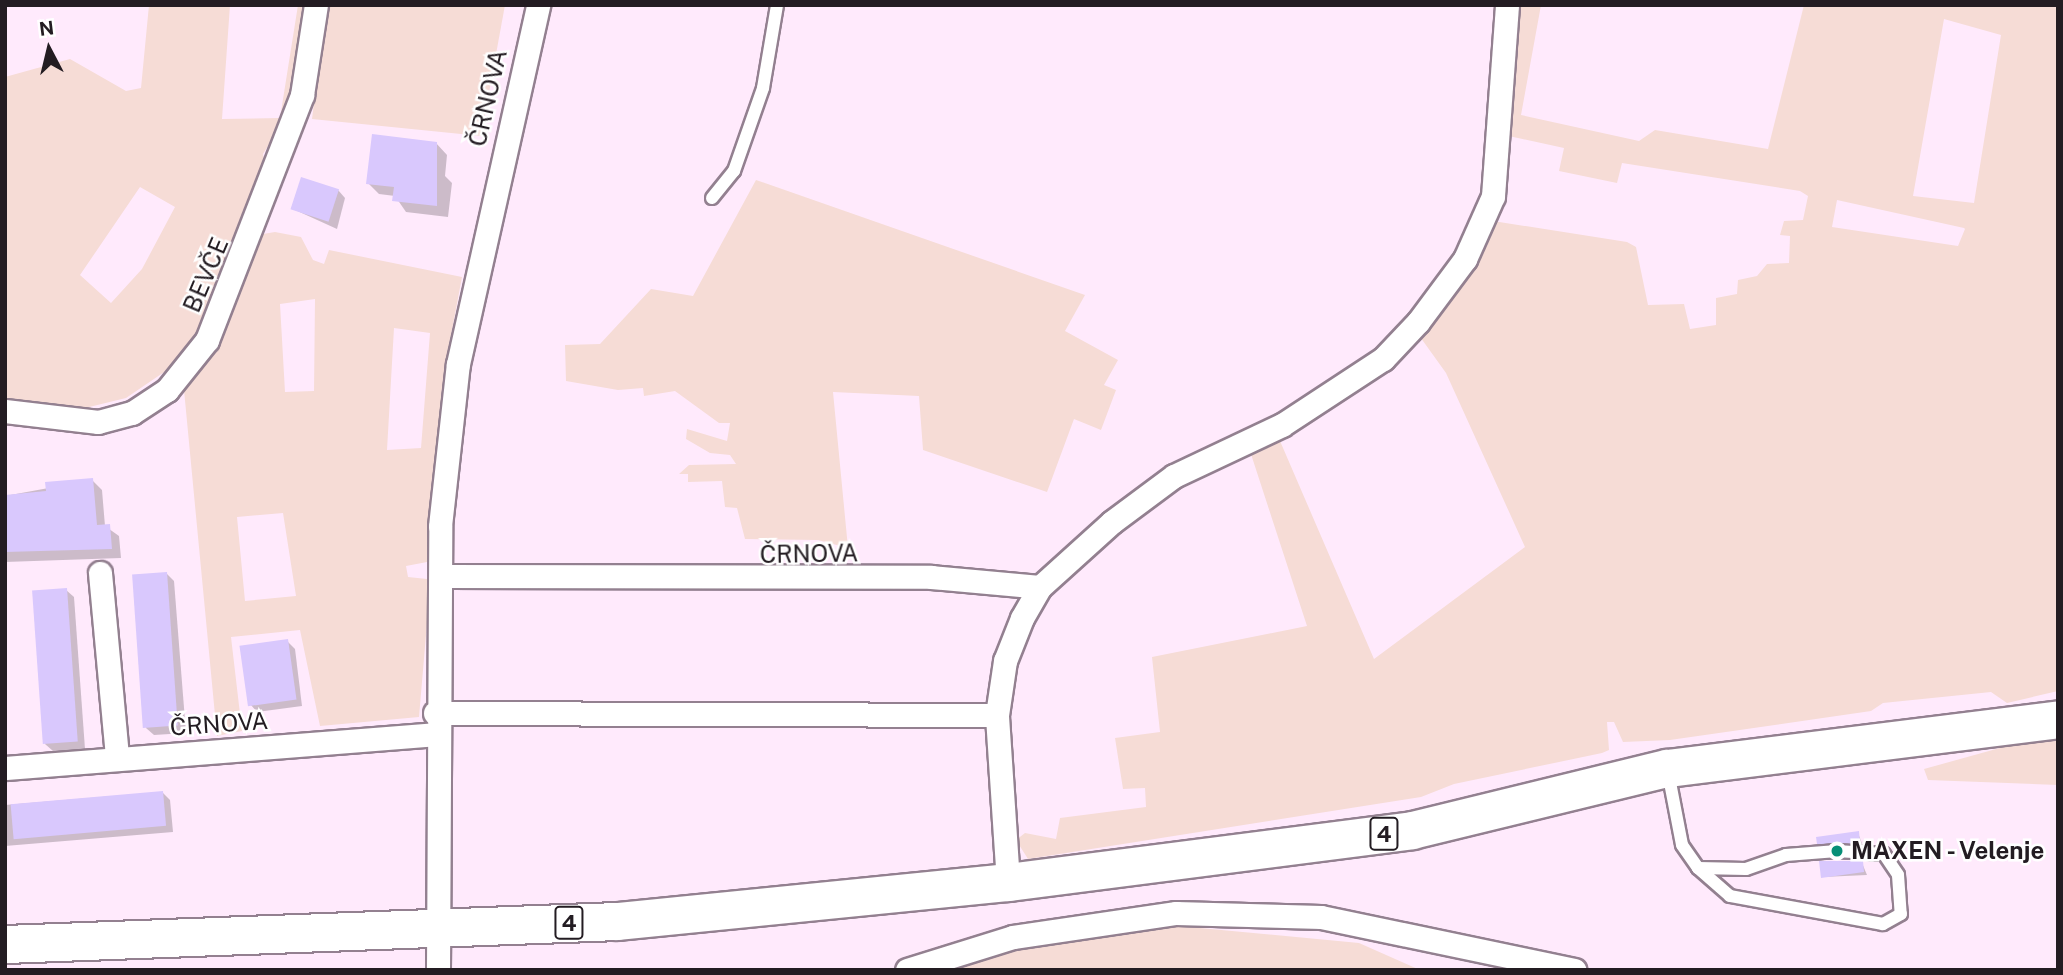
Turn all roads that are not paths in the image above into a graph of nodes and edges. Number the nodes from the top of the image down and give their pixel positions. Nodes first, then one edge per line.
1 (316, 5) edge
2 (538, 5) edge
3 (777, 5) edge
4 (1507, 5) edge
5 (712, 198) dead end
6 (5, 411) edge
7 (100, 573) dead end
8 (442, 576) junction
9 (1040, 587) junction
10 (997, 715) junction
11 (2058, 719) edge
12 (435, 724) junction
13 (117, 758) junction
14 (5, 768) edge
15 (1667, 768) junction
16 (1698, 868) junction
17 (1008, 882) junction
18 (434, 932) junction
19 (5, 944) edge
20 (438, 970) edge
21 (907, 970) edge
22 (1575, 970) edge

1 - 6 street, BEVČE
2 - 8 street, ČRNOVA
3 - 5 lane
4 - 9 street
7 - 13 street
8 - 9 street, ČRNOVA
8 - 12 street, ČRNOVA
9 - 10 street
10 - 12 street, ČRNOVA
10 - 17 street
11 - 15 main road, 4
12 - 13 street, ČRNOVA
12 - 18 street, ČRNOVA
13 - 14 street, ČRNOVA
15 - 16 lane
15 - 17 main road, 4
16 - 16 lane
17 - 18 main road, 4
18 - 19 main road, 4
18 - 20 street, ČRNOVA
21 - 22 street

